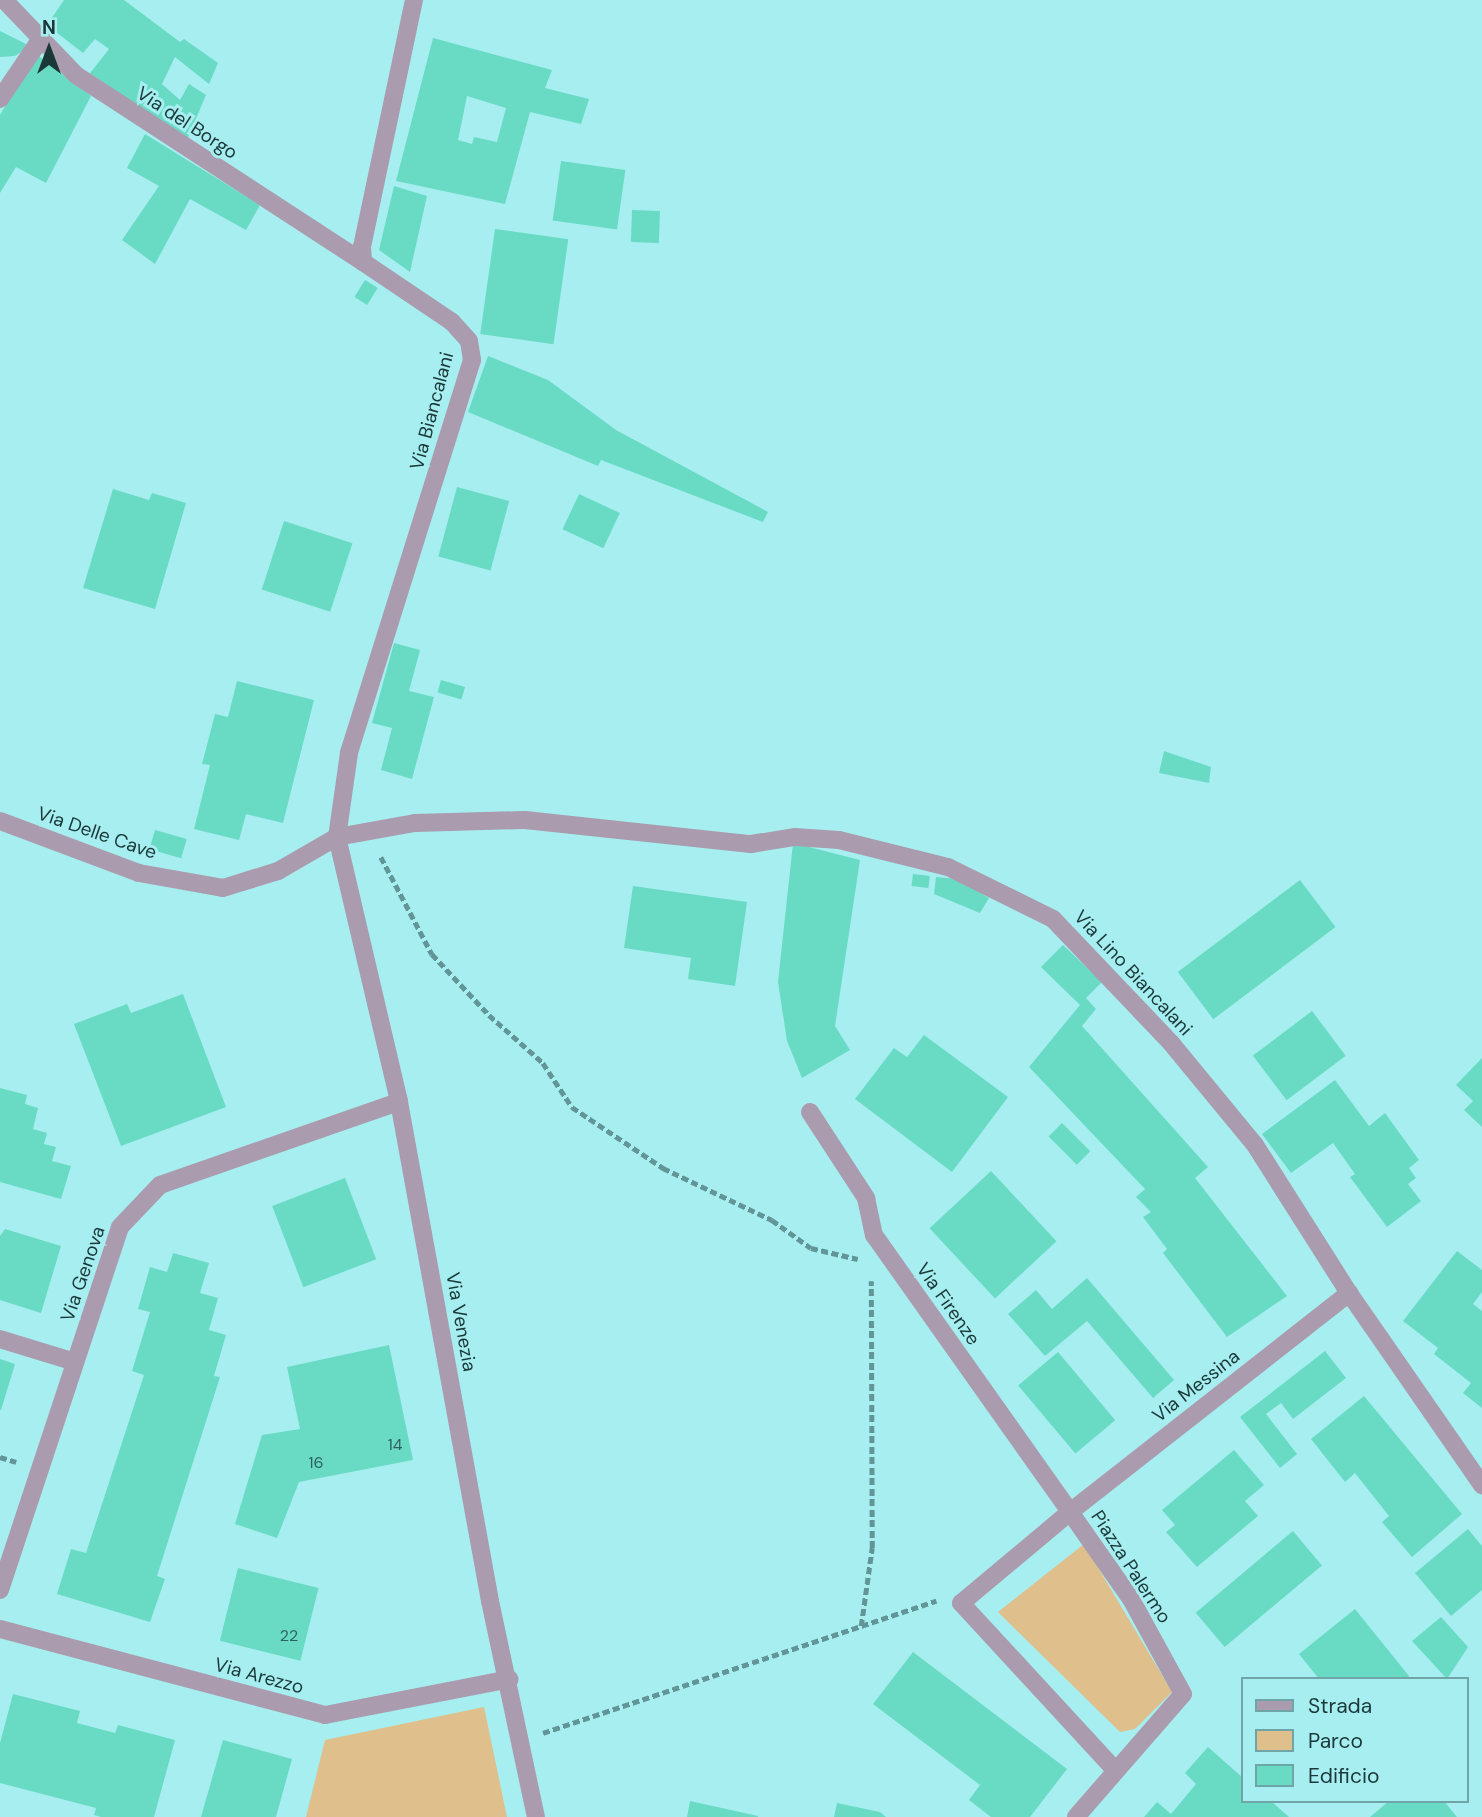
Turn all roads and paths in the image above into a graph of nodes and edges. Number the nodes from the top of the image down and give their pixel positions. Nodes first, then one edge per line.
1 (4, 0) edge
2 (414, 0) edge
3 (40, 40) junction
4 (0, 65) edge
5 (17, 74) junction
6 (0, 99) edge
7 (363, 262) junction
8 (0, 821) edge
9 (364, 832) junction
10 (337, 837) junction
11 (399, 1102) junction
12 (810, 1112) dead end
13 (887, 1254) junction
14 (871, 1268) dead end
15 (1349, 1293) junction
16 (0, 1339) edge
17 (75, 1362) junction
18 (1482, 1485) edge
19 (1070, 1512) junction
20 (0, 1590) edge
21 (961, 1603) junction
22 (861, 1626) junction
23 (0, 1629) edge
24 (509, 1679) junction
25 (521, 1741) junction
26 (1114, 1769) junction
27 (536, 1817) edge
28 (1076, 1817) edge

1 - 3 street, Via del Borgo
2 - 7 street
3 - 5 street
3 - 7 street, Via del Borgo
4 - 5 street
5 - 6 street
7 - 10 street, Via Biancalani
8 - 10 street, Via Delle Cave
9 - 10 street, Via Lino Biancalani
9 - 13 path
9 - 15 street, Via Lino Biancalani
10 - 11 street, Via Venezia
11 - 17 street, Via Genova
11 - 24 street, Via Venezia
12 - 13 street, Via Firenze
13 - 19 street, Via Firenze
14 - 22 path
15 - 18 street, Via Lino Biancalani
15 - 19 street, Via Messina
16 - 17 street
17 - 20 street, Via Genova
19 - 21 street, Piazza Palermo
19 - 26 street, Piazza Palermo
21 - 22 path
21 - 26 street
22 - 25 path
23 - 24 street, Via Arezzo
24 - 25 street, Via Venezia
25 - 27 street, Via Venezia
26 - 28 street

